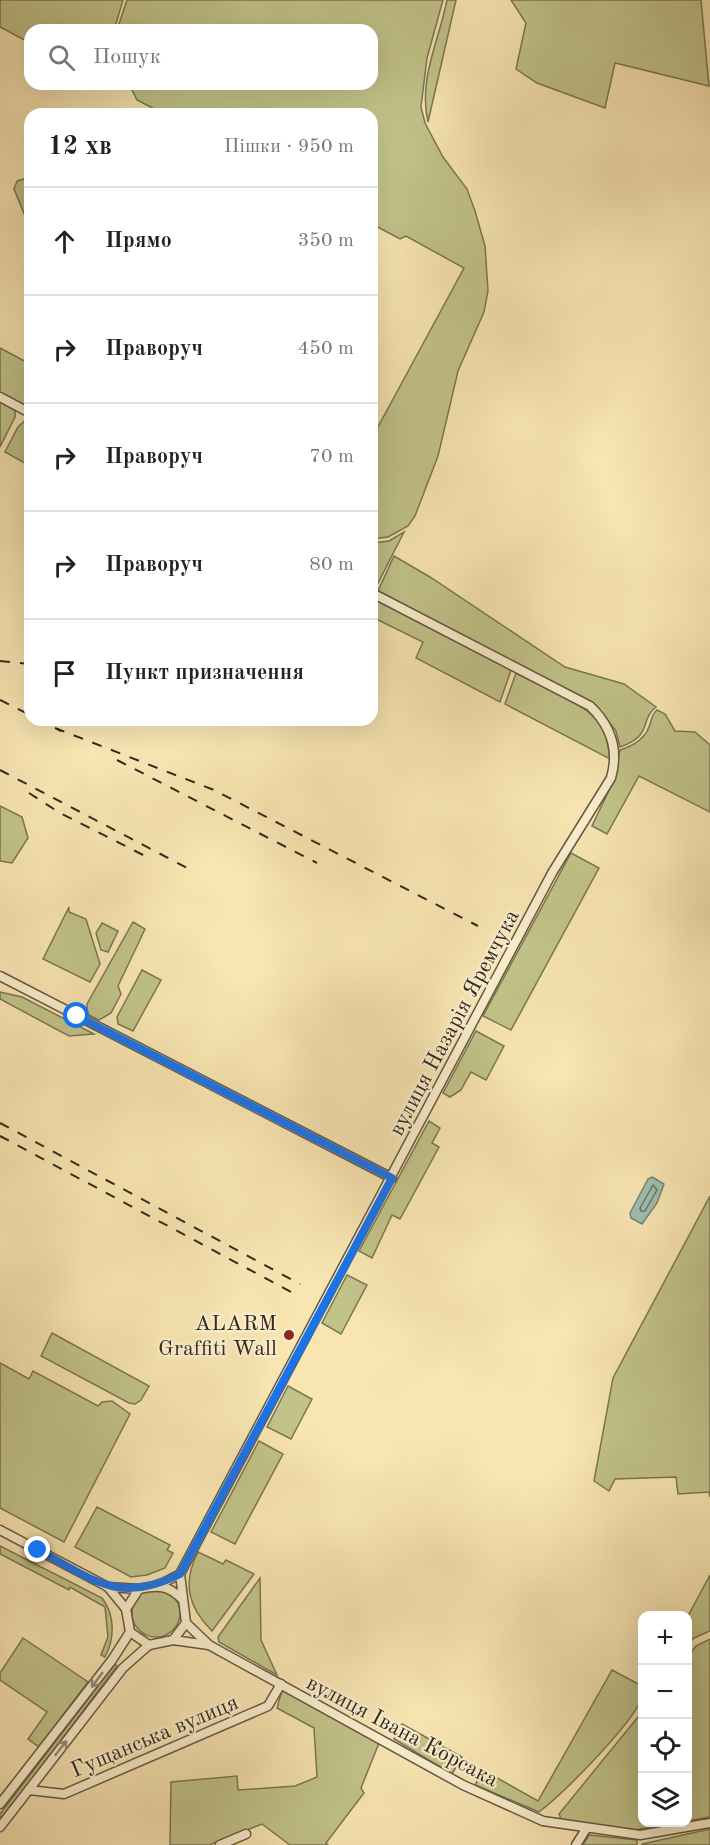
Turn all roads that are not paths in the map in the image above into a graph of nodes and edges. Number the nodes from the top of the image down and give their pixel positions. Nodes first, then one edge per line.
1 (0, 397) edge
2 (24, 410) edge
3 (378, 596) edge
4 (0, 976) edge
5 (392, 1178) junction
6 (0, 1530) edge
7 (180, 1574) junction
8 (159, 1585) junction
9 (108, 1587) junction
10 (139, 1589) junction
11 (182, 1599) junction
12 (126, 1609) junction
13 (186, 1623) junction
14 (130, 1632) junction
15 (173, 1640) junction
16 (149, 1645) junction
17 (209, 1645) junction
18 (281, 1684) junction
19 (29, 1790) junction
20 (0, 1804) edge
21 (710, 1823) edge
22 (0, 1827) edge
23 (586, 1829) junction
24 (246, 1834) dead end
25 (220, 1845) edge
26 (576, 1845) edge

1 - 2 street
3 - 5 street, вулиця Назарія Яремчука
4 - 5 street
5 - 7 street, вулиця Назарія Яремчука
6 - 9 street
7 - 8 street
7 - 11 street
8 - 10 street
8 - 11 street
9 - 10 street
9 - 12 street
10 - 12 street
11 - 13 street
12 - 14 street
13 - 15 street
13 - 17 street, вулиця Івана Корсака
14 - 16 street
14 -> 20 street
15 - 16 street
15 - 17 street, вулиця Івана Корсака
19 -> 16 street
17 - 18 street, вулиця Івана Корсака
18 - 19 street, Гущанська вулиця
18 - 23 street, вулиця Івана Корсака
19 - 22 street
21 - 23 street, вулиця Івана Корсака
23 - 26 street
24 - 25 street

